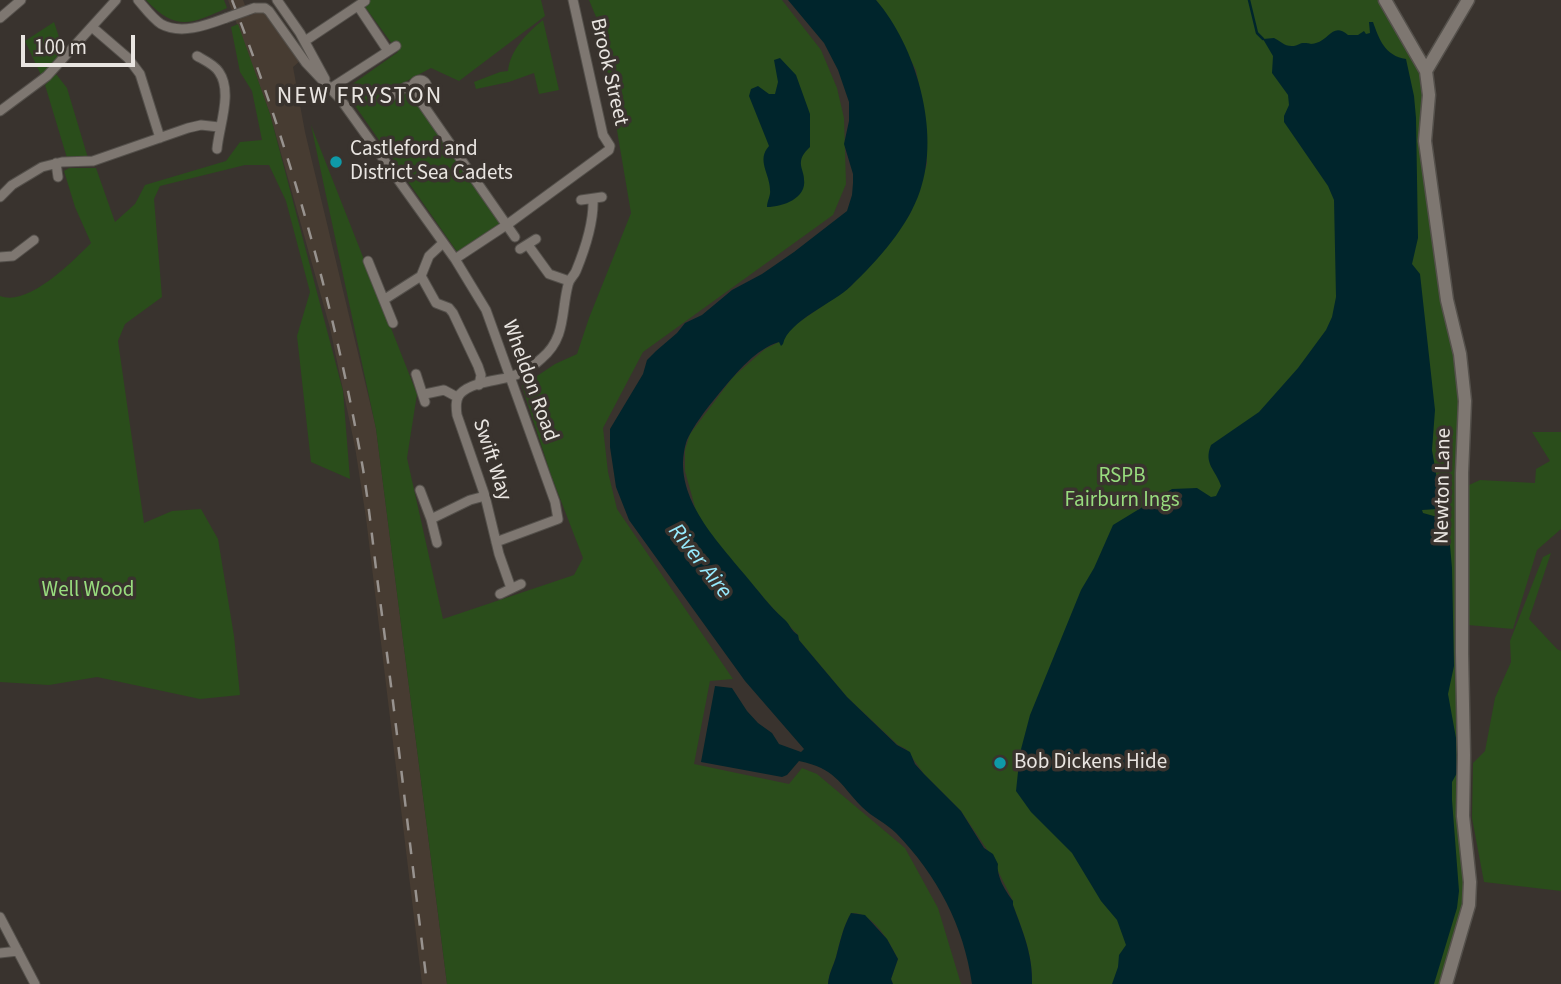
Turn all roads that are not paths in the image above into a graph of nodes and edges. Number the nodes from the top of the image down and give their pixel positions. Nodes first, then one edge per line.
1 (22, 0) edge
2 (116, 0) edge
3 (138, 0) edge
4 (277, 0) edge
5 (573, 0) edge
6 (1385, 0) edge
7 (1468, 0) edge
8 (362, 4) edge
9 (0, 18) edge
10 (92, 27) junction
11 (305, 41) junction
12 (197, 56) dead end
13 (230, 65) dead end
14 (219, 71) junction
15 (1426, 71) junction
16 (330, 87) junction
17 (391, 96) dead end
18 (0, 111) edge
19 (219, 127) junction
20 (160, 138) junction
21 (217, 149) dead end
22 (56, 163) junction
23 (58, 177) dead end
24 (0, 197) edge
25 (581, 200) dead end
26 (508, 224) junction
27 (515, 237) dead end
28 (34, 240) dead end
29 (443, 243) junction
30 (528, 244) dead end
31 (0, 257) edge
32 (455, 260) junction
33 (368, 261) dead end
34 (421, 276) junction
35 (569, 281) junction
36 (384, 299) junction
37 (394, 323) dead end
38 (416, 374) dead end
39 (510, 377) junction
40 (479, 385) junction
41 (457, 397) junction
42 (420, 490) dead end
43 (485, 496) junction
44 (431, 519) junction
45 (496, 542) junction
46 (438, 543) dead end
47 (521, 584) dead end
48 (511, 588) junction
49 (500, 594) dead end
50 (0, 918) edge
51 (18, 951) junction
52 (0, 953) edge
53 (35, 984) edge
54 (1446, 984) edge

1 - 9 street
2 - 10 street
3 - 16 street, Wheldon Road, bridge
4 - 11 street
5 - 26 street, Brook Street
6 - 15 street, Newton Lane
7 - 15 street
8 - 11 street
8 - 16 street
10 - 18 street
10 - 20 street
11 - 16 street
12 - 14 street
13 - 14 street
14 - 19 street
15 - 54 street, Newton Lane
16 - 29 street, Wheldon Road
17 - 26 street
19 - 20 street
19 - 21 street
20 - 22 street
22 - 23 street
22 - 24 street
25 - 35 street, Swift Way
26 - 27 street
26 - 32 street
28 - 31 street
29 - 32 street, Wheldon Road
29 - 34 street
30 - 35 street
32 - 39 street, Wheldon Road
33 - 36 street
34 - 36 street
34 - 40 street
35 - 39 street, Swift Way
36 - 37 street
38 - 41 street
39 - 40 street, Swift Way
39 - 45 street, Wheldon Road
40 - 41 street, Swift Way
41 - 43 street, Swift Way
42 - 44 street
43 - 44 street
43 - 45 street, Swift Way
44 - 46 street
45 - 48 street, Swift Way
47 - 48 street
48 - 49 street
50 - 51 street
51 - 52 street
51 - 53 street

